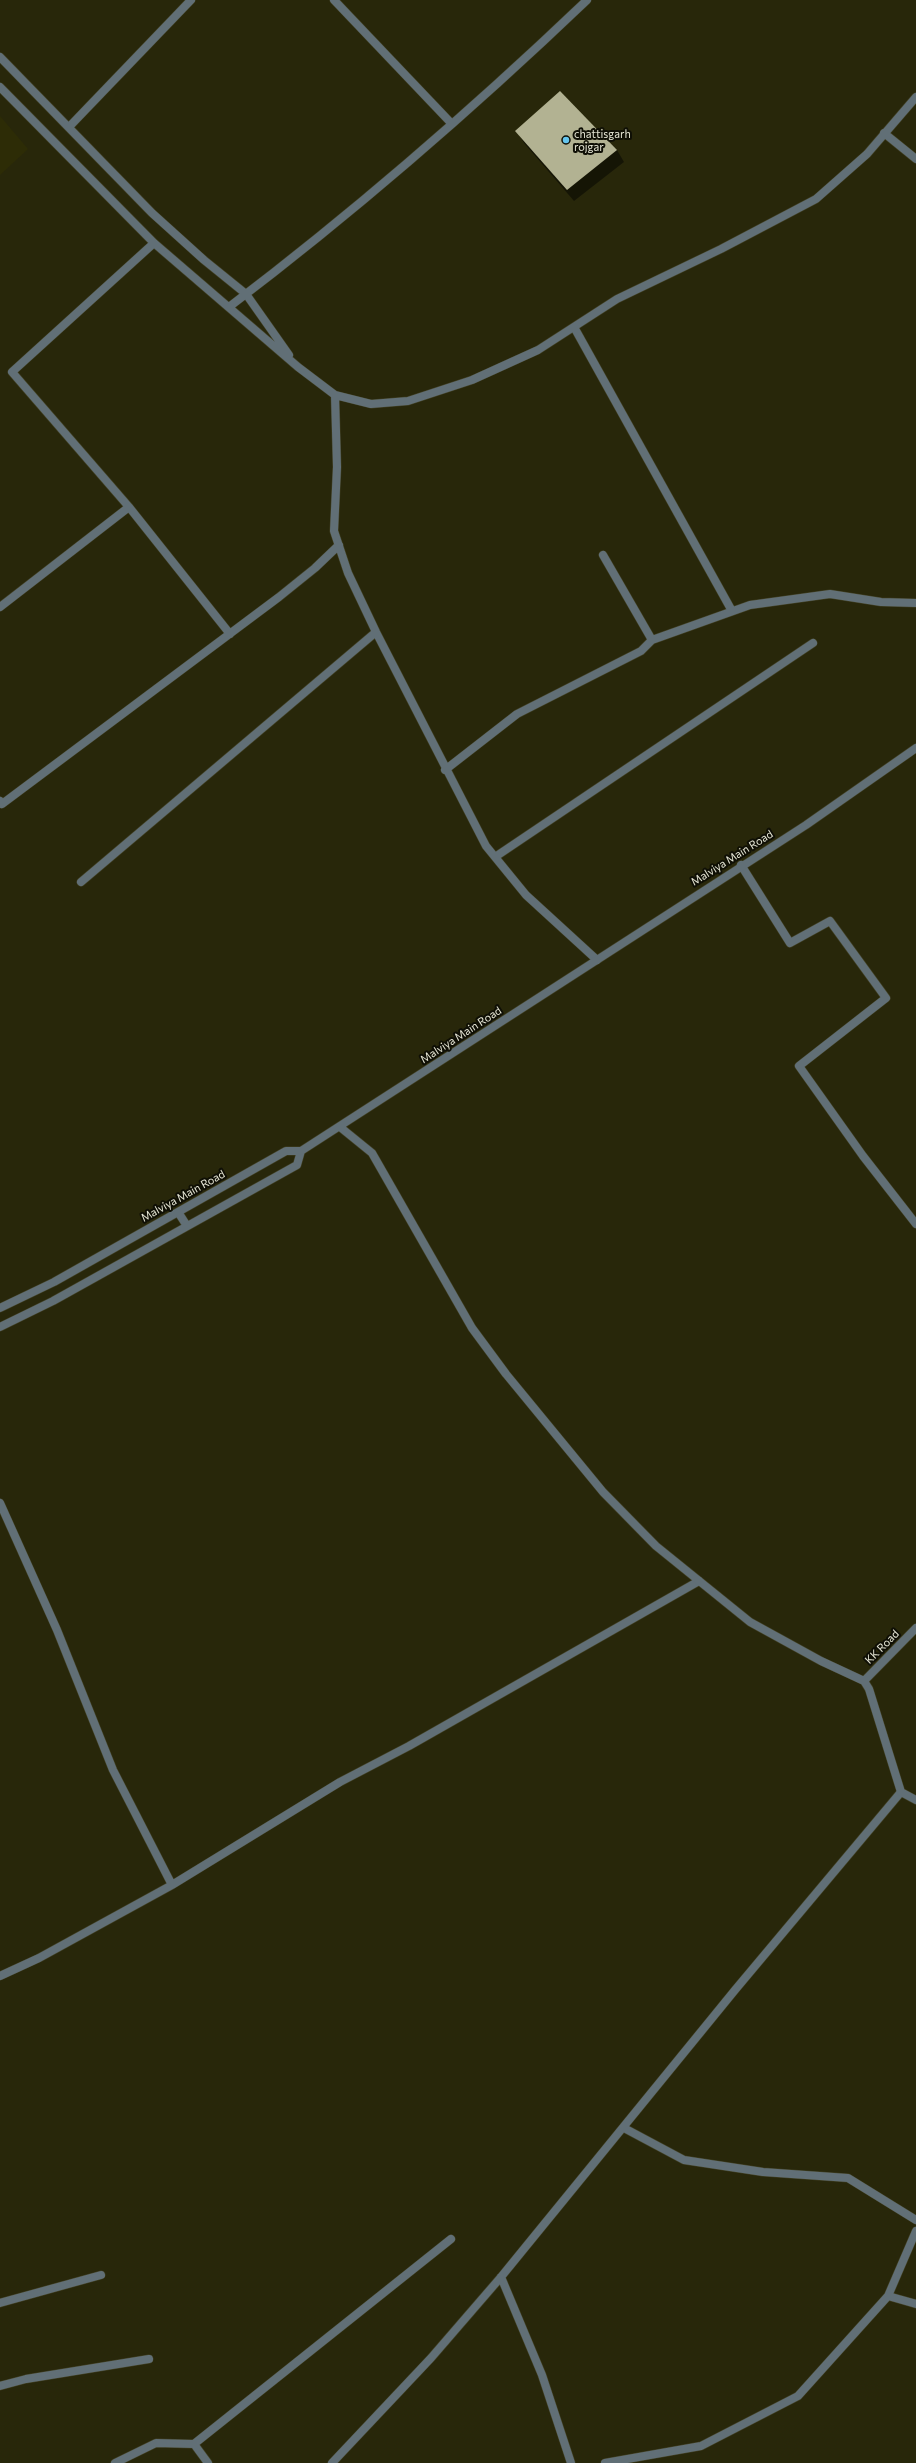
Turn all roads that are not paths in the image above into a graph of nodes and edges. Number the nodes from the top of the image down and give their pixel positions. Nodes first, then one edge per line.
1 (192, 0) edge
2 (334, 0) edge
3 (587, 0) edge
4 (0, 57) edge
5 (0, 88) edge
6 (916, 97) edge
7 (452, 124) junction
8 (69, 127) junction
9 (884, 133) junction
10 (916, 159) edge
11 (154, 243) junction
12 (246, 294) junction
13 (229, 307) junction
14 (574, 327) junction
15 (298, 367) junction
16 (335, 395) junction
17 (129, 507) junction
18 (339, 545) junction
19 (603, 555) dead end
20 (916, 603) edge
21 (0, 607) edge
22 (732, 611) junction
23 (376, 632) junction
24 (230, 634) junction
25 (652, 640) junction
26 (813, 643) dead end
27 (916, 748) edge
28 (445, 770) junction
29 (0, 801) edge
30 (495, 857) junction
31 (741, 865) junction
32 (81, 882) dead end
33 (597, 960) junction
34 (340, 1127) junction
35 (301, 1152) junction
36 (178, 1212) junction
37 (916, 1224) edge
38 (187, 1226) junction
39 (0, 1308) edge
40 (0, 1327) edge
41 (0, 1503) edge
42 (699, 1581) junction
43 (916, 1628) edge
44 (864, 1681) junction
45 (901, 1792) junction
46 (916, 1800) edge
47 (172, 1885) junction
48 (0, 1976) edge
49 (624, 2128) junction
50 (916, 2220) edge
51 (916, 2230) edge
52 (451, 2239) dead end
53 (101, 2274) dead end
54 (501, 2277) junction
55 (888, 2296) junction
56 (0, 2303) edge
57 (916, 2304) edge
58 (149, 2359) dead end
59 (0, 2386) edge
60 (194, 2444) junction
61 (115, 2463) edge
62 (208, 2463) edge
63 (332, 2463) edge
64 (571, 2463) edge
65 (604, 2463) edge

1 - 8 street
2 - 7 street
3 - 7 street
4 - 8 street
5 - 11 street
6 - 9 street
7 - 12 street
8 - 12 street
9 - 10 street
9 - 14 street
11 - 13 street
11 - 17 street
12 - 13 street
12 - 15 street
13 - 15 street
14 - 16 street
14 - 22 street
15 - 16 street
16 - 18 street
17 - 21 street
17 - 24 street
18 - 23 street
18 - 24 street
19 - 25 street
20 - 22 street
22 - 25 street
23 - 28 street
23 - 32 street
24 - 29 street
25 - 28 street
26 - 30 street
27 - 31 street, Malviya Main Road
28 - 30 street
30 - 33 street
31 - 33 street, Malviya Main Road
31 - 37 street
33 - 34 street, Malviya Main Road
34 - 35 street, Malviya Main Road
34 - 42 street
35 - 36 street, Malviya Main Road
35 - 38 street
36 - 38 street
36 - 39 street, Malviya Main Road
38 - 40 street
41 - 47 street
42 - 44 street
42 - 47 street
43 - 44 street, KK Road
44 - 45 street
45 - 46 street
45 - 49 street
47 - 48 street
49 - 50 street
49 - 54 street
51 - 55 street
52 - 60 street
53 - 56 street
54 - 63 street
54 - 64 street
55 - 57 street
55 - 65 street
58 - 59 street
60 - 61 street
60 - 62 street

